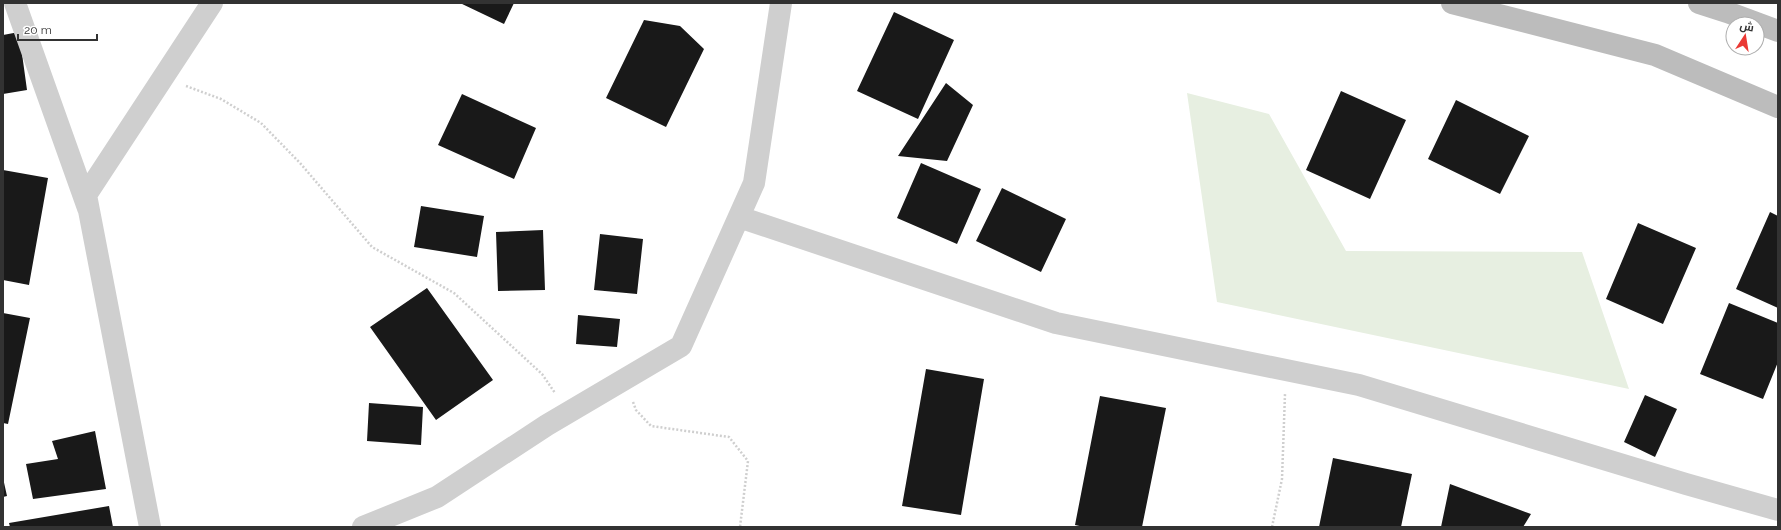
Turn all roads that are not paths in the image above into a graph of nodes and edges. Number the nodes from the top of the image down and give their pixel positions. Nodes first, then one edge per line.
1 (15, 3) edge
2 (212, 3) edge
3 (781, 3) edge
4 (1452, 3) edge
5 (1699, 3) edge
6 (1778, 31) edge
7 (1778, 107) edge
8 (89, 211) junction
9 (739, 217) junction
10 (1778, 510) edge
11 (150, 527) edge
12 (363, 527) edge

1 - 8 street
2 - 8 street
3 - 9 street
4 - 7 main road
5 - 6 main road
8 - 11 street
9 - 10 street
9 - 12 street

